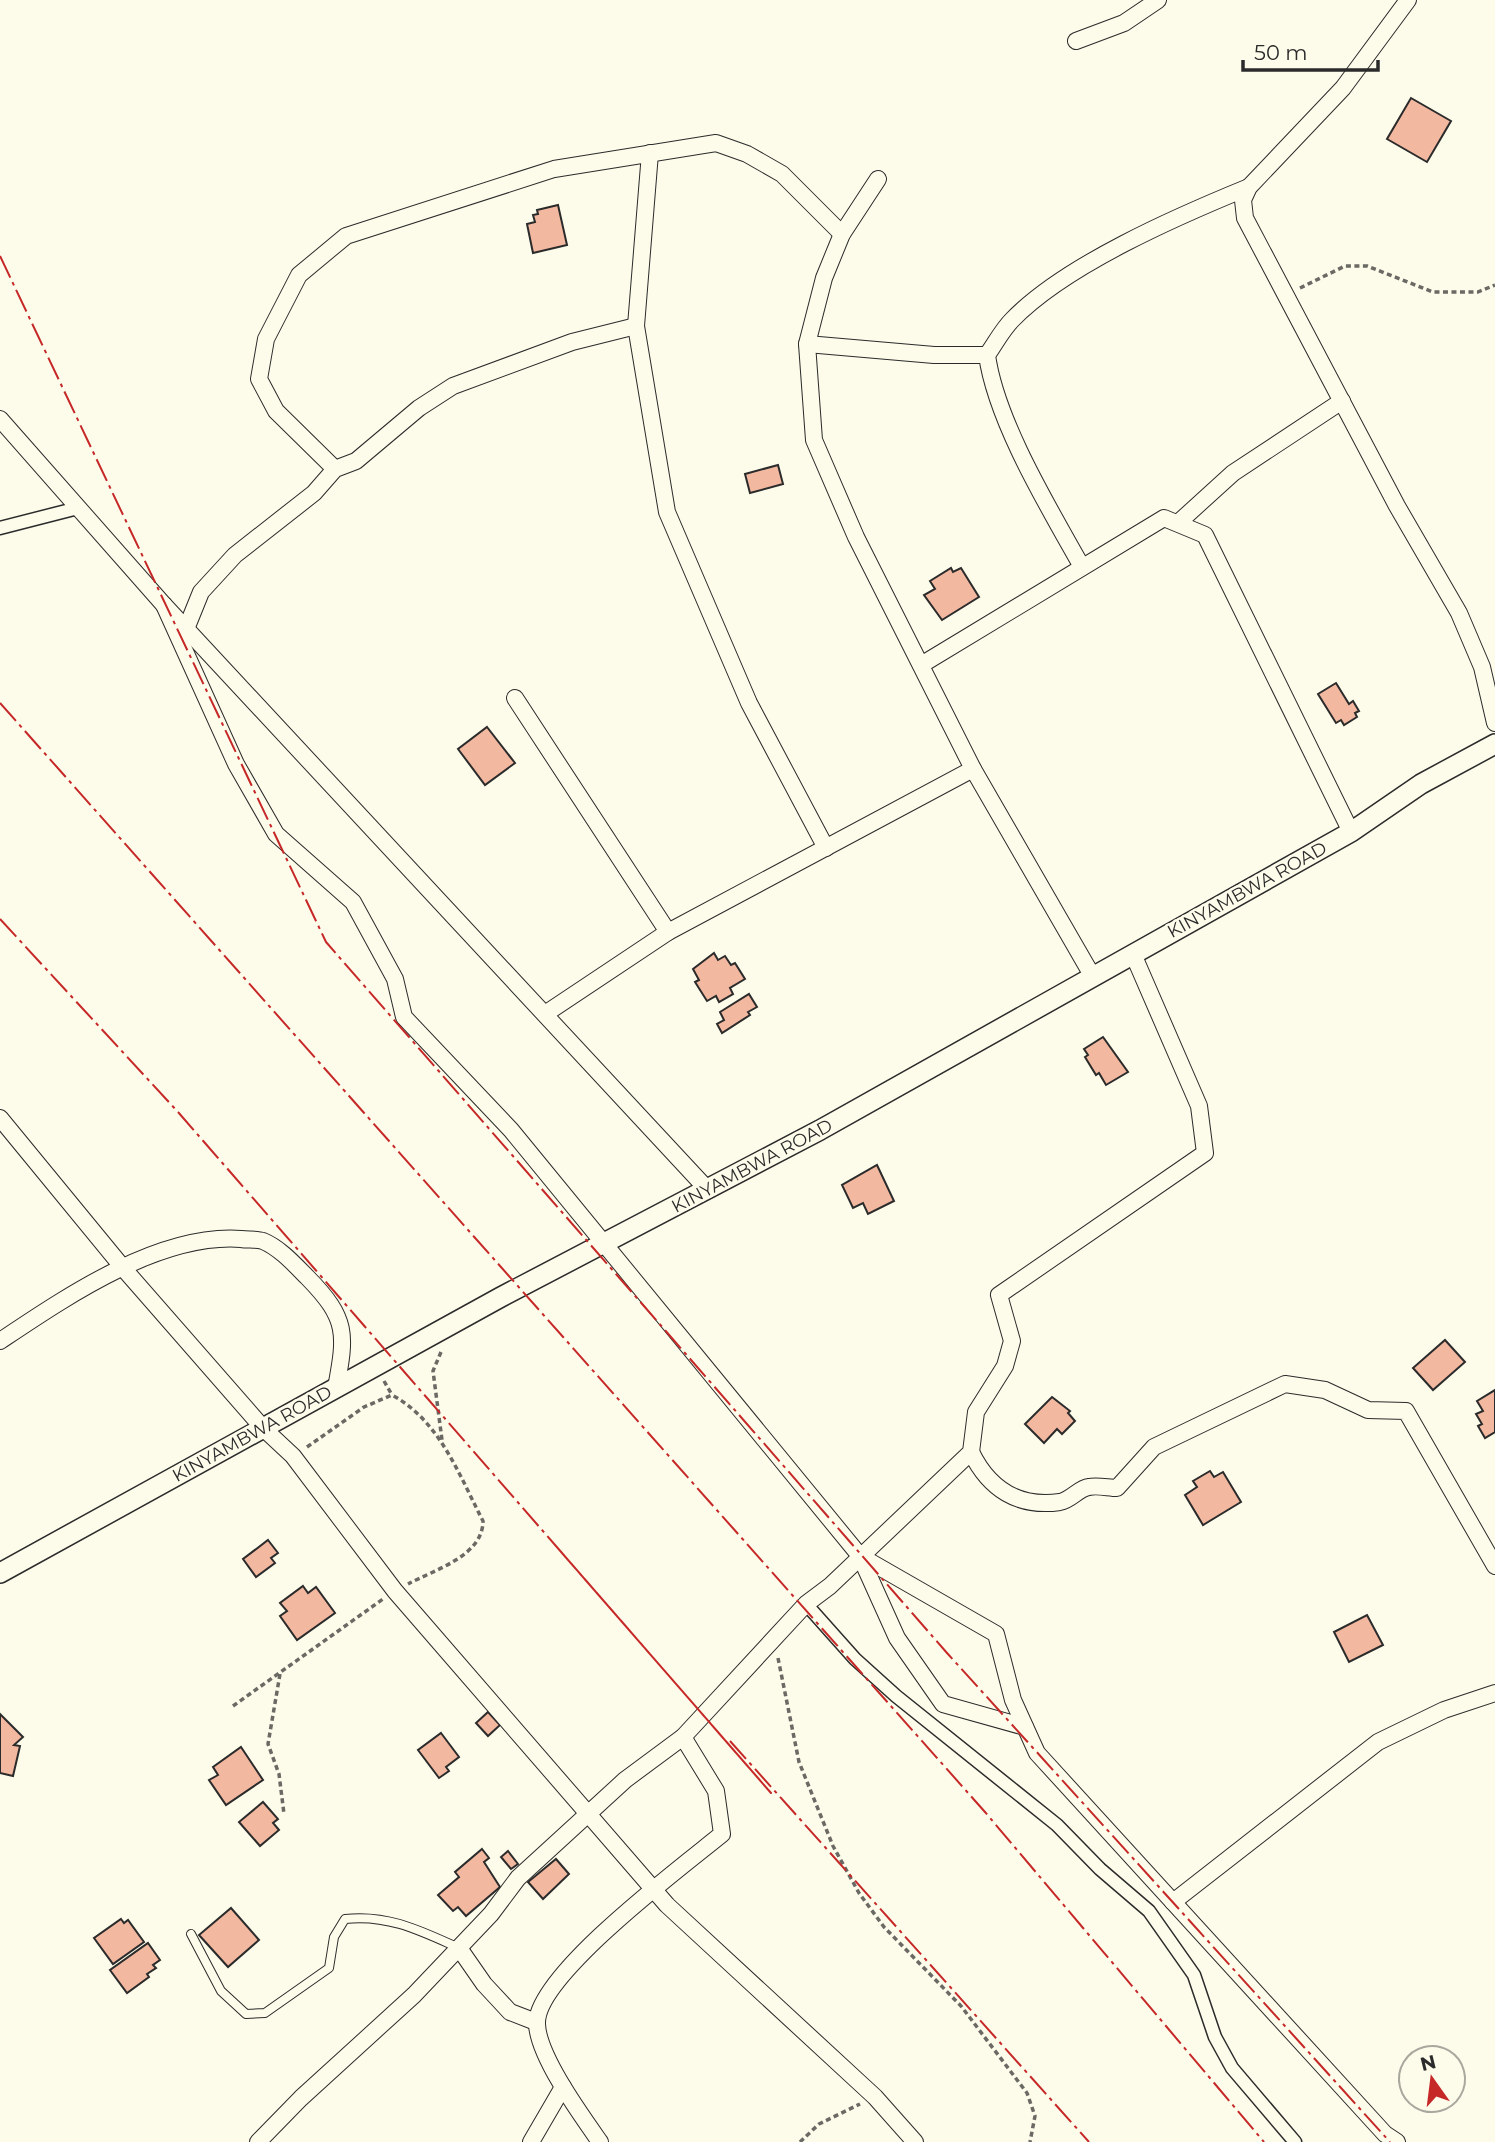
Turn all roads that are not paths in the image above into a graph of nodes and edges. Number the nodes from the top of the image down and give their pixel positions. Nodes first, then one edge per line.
1 (1158, 0) edge
2 (1408, 0) edge
3 (1076, 41) dead end
4 (650, 153) junction
5 (878, 179) dead end
6 (1249, 187) junction
7 (842, 234) junction
8 (636, 326) junction
9 (807, 344) junction
10 (987, 355) junction
11 (1342, 401) junction
12 (0, 419) edge
13 (335, 469) junction
14 (78, 508) junction
15 (1178, 523) junction
16 (0, 528) edge
17 (1082, 567) junction
18 (164, 606) junction
19 (186, 629) junction
20 (921, 665) junction
21 (515, 698) dead end
22 (1495, 723) edge
23 (1495, 744) edge
24 (973, 769) junction
25 (1351, 832) junction
26 (826, 848) junction
27 (668, 932) junction
28 (1133, 954) junction
29 (1093, 977) junction
30 (545, 1014) junction
31 (0, 1118) edge
32 (707, 1189) junction
33 (604, 1243) junction
34 (124, 1269) junction
35 (0, 1341) edge
36 (335, 1388) junction
37 (263, 1428) junction
38 (971, 1452) junction
39 (860, 1556) junction
40 (1495, 1566) edge
41 (0, 1573) edge
42 (806, 1604) junction
43 (1495, 1693) edge
44 (1024, 1727) junction
45 (683, 1737) junction
46 (588, 1814) junction
47 (655, 1890) junction
48 (1173, 1902) junction
49 (191, 1934) dead end
50 (459, 1948) junction
51 (536, 2022) junction
52 (563, 2087) junction
53 (1389, 2139) edge
54 (258, 2142) edge
55 (531, 2142) edge
56 (600, 2142) edge
57 (915, 2142) edge
58 (1295, 2142) edge

1 - 3 street
2 - 6 street
4 - 7 street
4 - 8 street
4 - 13 street
5 - 7 street
6 - 10 street
6 - 11 street
7 - 9 street
8 - 13 street
8 - 26 street
9 - 10 street
9 - 20 street
10 - 17 street
11 - 15 street
11 - 22 street
12 - 14 street
13 - 19 street
14 - 16 street
14 - 18 street
15 - 17 street
15 - 25 street
17 - 20 street
18 - 19 street
18 - 33 street
19 - 30 street
20 - 24 street
21 - 27 street
23 - 25 street, KINYAMBWA ROAD
24 - 26 street
24 - 29 street
25 - 28 street, KINYAMBWA ROAD
26 - 27 street
27 - 30 street
28 - 29 street, KINYAMBWA ROAD
28 - 38 street
29 - 32 street, KINYAMBWA ROAD
30 - 32 street
31 - 34 street
32 - 33 street, KINYAMBWA ROAD
33 - 36 street, KINYAMBWA ROAD
33 - 39 street
34 - 35 street
34 - 36 street
34 - 37 street
36 - 37 street, KINYAMBWA ROAD
37 - 41 street, KINYAMBWA ROAD
37 - 46 street
38 - 39 street
38 - 40 street
39 - 42 street
39 - 44 street
39 - 44 street
42 - 45 street
42 - 58 street
43 - 48 street
44 - 48 street
45 - 46 street
45 - 47 street
46 - 47 street
46 - 50 street
47 - 51 street
47 - 57 street
48 - 53 street
49 - 50 lane
50 - 51 street
50 - 54 street
51 - 52 street
52 - 55 street
52 - 56 street

